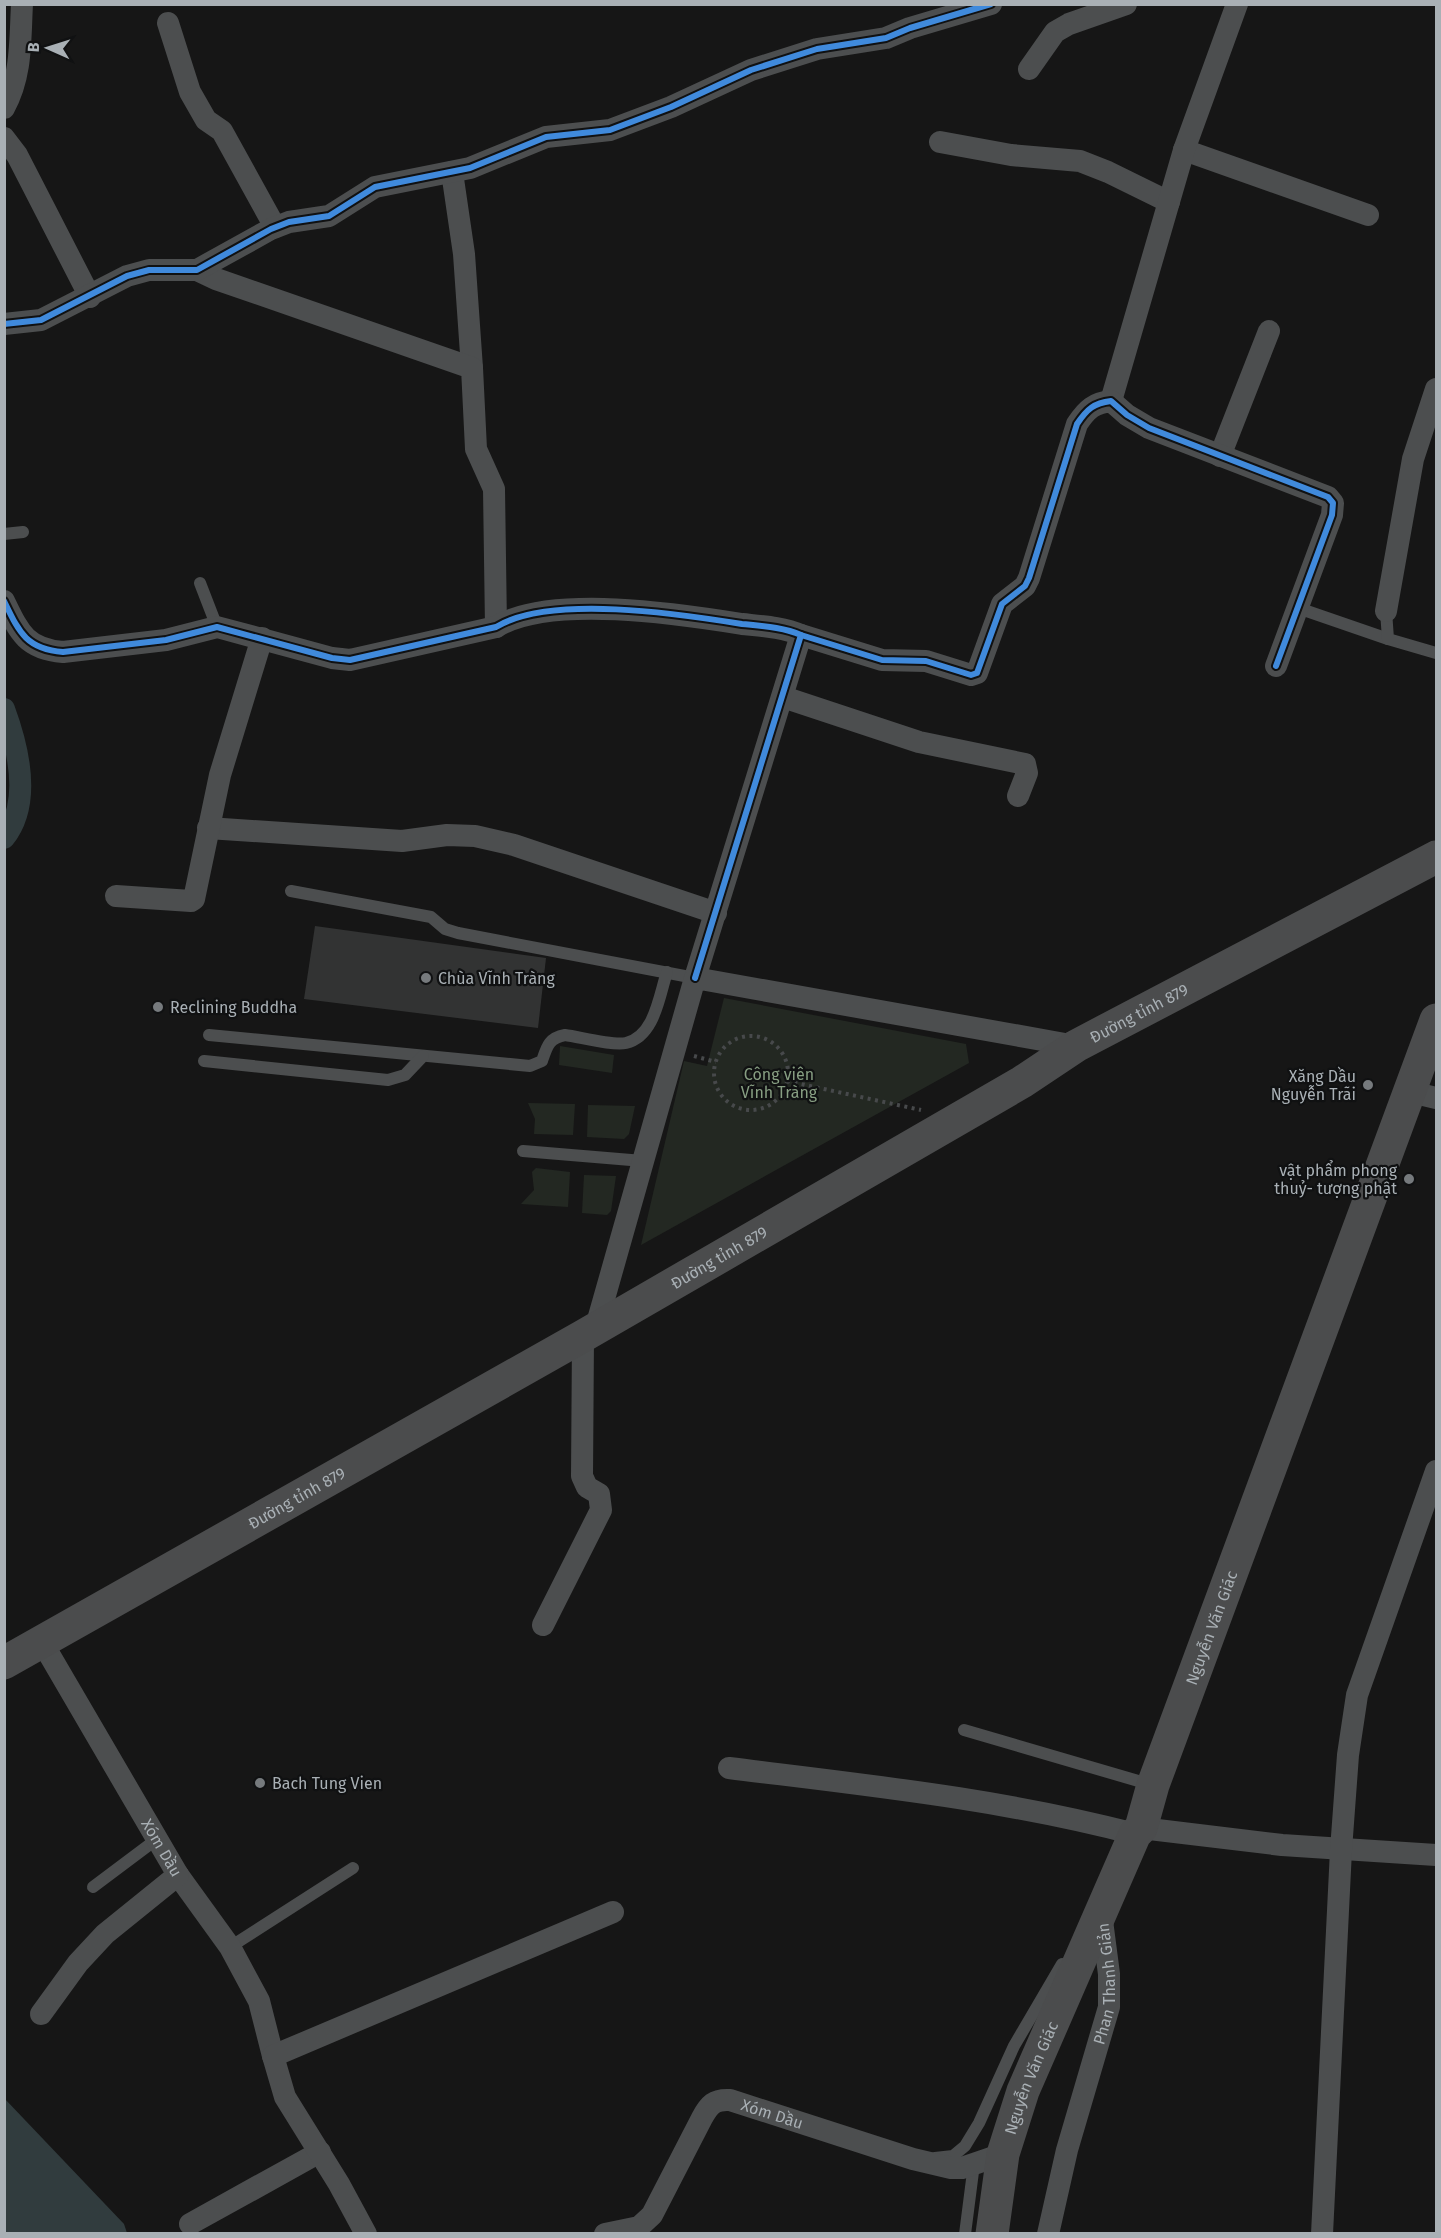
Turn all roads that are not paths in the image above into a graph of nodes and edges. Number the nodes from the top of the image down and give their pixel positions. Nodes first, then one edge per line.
1 (22, 4) edge
2 (991, 4) edge
3 (1237, 4) edge
4 (1116, 6) edge
5 (168, 23) dead end
6 (1029, 69) dead end
7 (4, 108) edge
8 (4, 138) edge
9 (940, 142) dead end
10 (1184, 150) junction
11 (452, 172) junction
12 (1169, 202) junction
13 (1368, 215) dead end
14 (275, 227) junction
15 (197, 270) junction
16 (90, 297) junction
17 (4, 324) edge
18 (1269, 331) dead end
19 (472, 368) junction
20 (1437, 389) edge
21 (1111, 401) junction
22 (1220, 456) junction
23 (23, 532) dead end
24 (4, 534) edge
25 (200, 583) dead end
26 (4, 601) edge
27 (1298, 608) junction
28 (1386, 611) joint
29 (217, 627) junction
30 (496, 627) junction
31 (801, 635) junction
32 (262, 638) junction
33 (1388, 639) junction
34 (1437, 653) edge
35 (1276, 666) dead end
36 (783, 697) junction
37 (1018, 796) dead end
38 (208, 828) junction
39 (1437, 857) edge
40 (291, 891) dead end
41 (116, 896) dead end
42 (716, 913) junction
43 (667, 972) junction
44 (695, 978) junction
45 (1437, 1020) edge
46 (209, 1035) dead end
47 (1076, 1046) junction
48 (423, 1056) junction
49 (204, 1061) dead end
50 (1424, 1095) edge
51 (523, 1151) dead end
52 (643, 1161) junction
53 (589, 1331) junction
54 (1437, 1471) edge
55 (543, 1625) dead end
56 (42, 1642) junction
57 (4, 1663) edge
58 (964, 1730) dead end
59 (729, 1768) dead end
60 (1154, 1785) junction
61 (1138, 1831) junction
62 (157, 1839) junction
63 (1341, 1850) junction
64 (1437, 1855) edge
65 (353, 1868) dead end
66 (178, 1875) junction
67 (93, 1887) dead end
68 (1101, 1911) junction
69 (613, 1912) dead end
70 (230, 1947) junction
71 (41, 2014) dead end
72 (273, 2056) junction
73 (320, 2152) junction
74 (913, 2159) junction
75 (989, 2159) junction
76 (190, 2224) dead end
77 (366, 2234) edge
78 (605, 2234) edge
79 (965, 2234) edge
80 (992, 2234) edge
81 (1048, 2234) edge
82 (1322, 2234) edge

1 - 7 street
2 - 11 street
3 - 10 street
4 - 6 street
5 - 14 street
8 - 16 street
9 - 12 street
10 - 12 street
10 - 13 street
11 - 14 street
11 - 19 street
12 - 21 street
14 - 15 street
15 - 16 street
15 - 19 street
16 - 17 street
18 - 22 street
19 - 30 street
20 - 28 street
21 - 22 street
21 - 31 street
22 - 27 street
23 - 24 lane
25 - 29 lane
26 - 29 street
27 - 33 lane
27 - 35 street
28 - 33 lane
29 - 32 street
30 - 31 street
30 - 32 street
31 - 36 street
32 - 38 street
33 - 34 lane
36 - 37 street
36 - 42 street
38 - 41 street
38 - 42 street
39 - 47 main road, Đường tỉnh 879
40 - 43 lane
42 - 44 street
43 - 44 lane
43 - 48 lane
44 - 47 street
44 - 52 street
45 - 50 main road, Nguyễn Văn Giác
46 - 48 lane
47 - 53 main road, Đường tỉnh 879
48 - 49 lane
50 - 60 main road, Nguyễn Văn Giác
51 - 52 lane
52 - 53 street
53 - 55 street
53 - 56 main road, Đường tỉnh 879
54 - 63 street
56 - 57 main road, Đường tỉnh 879
56 - 62 street, Xóm Dầu
58 - 60 lane
59 - 61 street
60 - 61 main road, Nguyễn Văn Giác
61 - 63 street
61 - 68 main road, Nguyễn Văn Giác
62 - 66 street, Xóm Dầu
62 - 67 lane
63 - 64 street
63 - 82 street
65 - 70 lane
66 - 70 street, Xóm Dầu
66 - 71 street
68 - 74 lane, Phan Thanh Giản
68 - 75 main road, Nguyễn Văn Giác
68 - 81 street, Phan Thanh Giản
69 - 72 street
70 - 72 street, Xóm Dầu
72 - 73 street, Xóm Dầu
73 - 76 street
73 - 77 street, Xóm Dầu
74 - 75 street, Xóm Dầu
74 - 78 street, Xóm Dầu
75 - 79 lane
75 - 80 main road, Nguyễn Văn Giác

